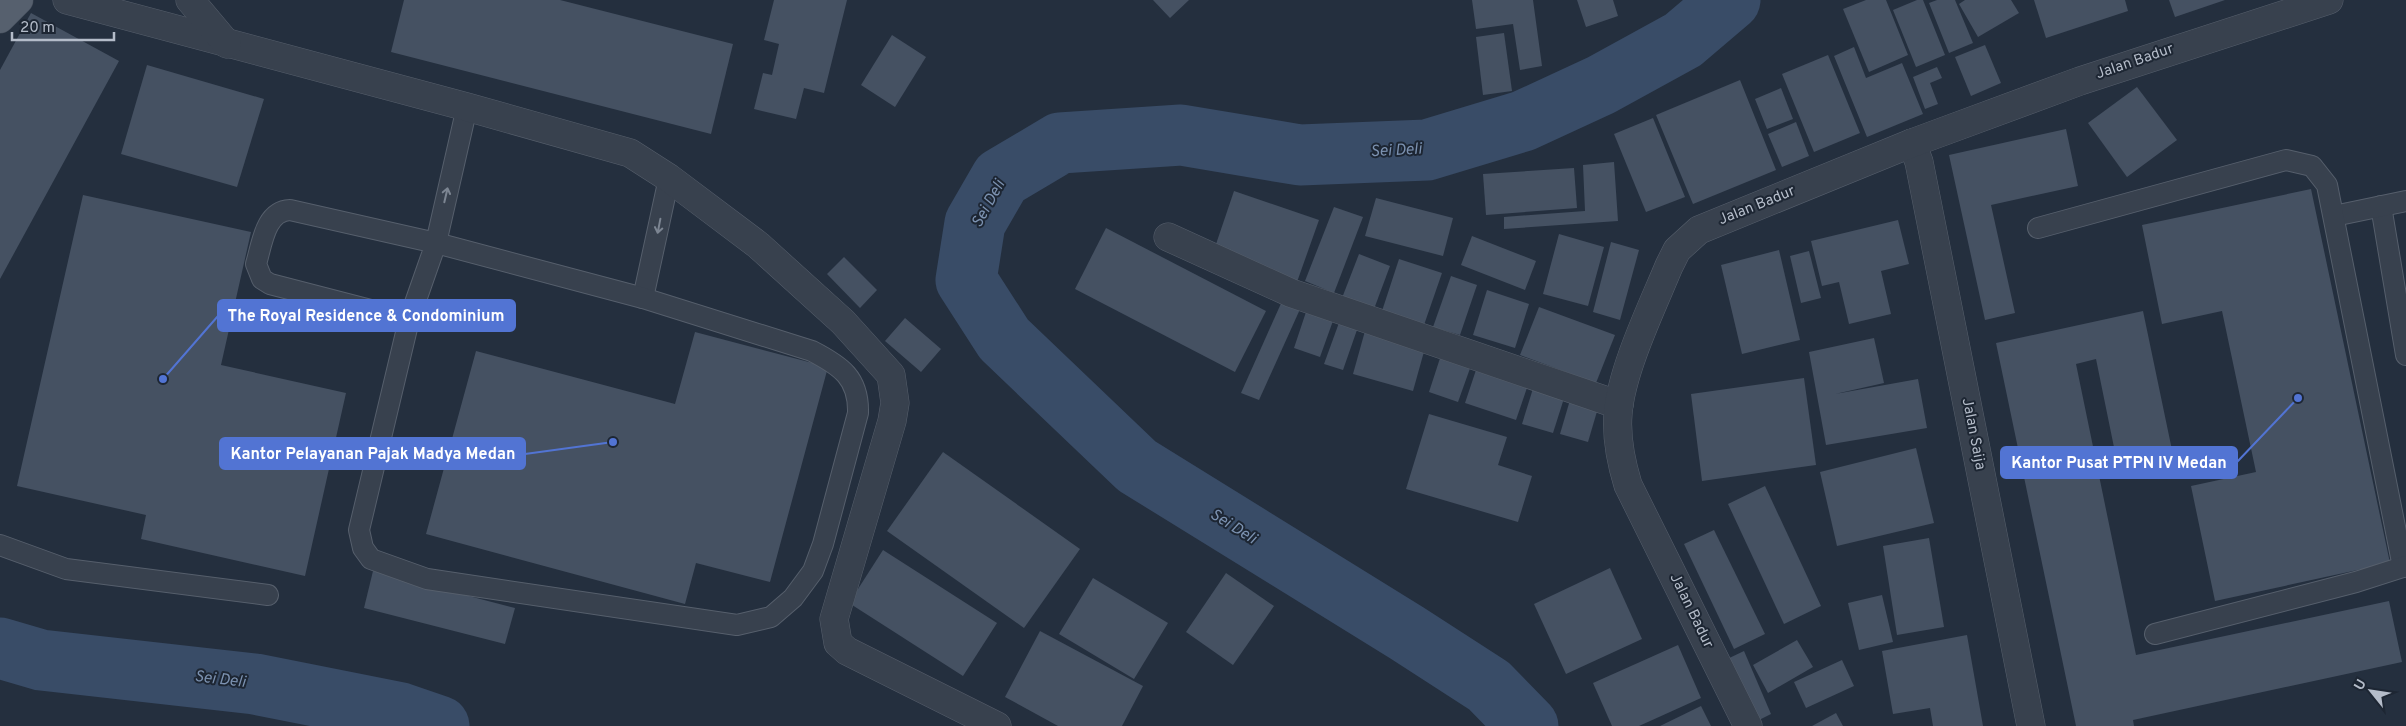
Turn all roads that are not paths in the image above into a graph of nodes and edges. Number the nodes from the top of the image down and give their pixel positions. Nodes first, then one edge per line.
1 (19, 0) edge
2 (67, 0) edge
3 (190, 0) edge
4 (2329, 0) edge
5 (0, 19) edge
6 (227, 44) junction
7 (467, 107) junction
8 (1912, 143) junction
9 (669, 178) junction
10 (2406, 201) edge
11 (2381, 206) junction
12 (2334, 216) junction
13 (2038, 228) dead end
14 (1168, 237) dead end
15 (436, 243) junction
16 (643, 298) junction
17 (409, 320) junction
18 (2406, 355) edge
19 (1619, 405) junction
20 (0, 545) edge
21 (2404, 566) edge
22 (268, 595) dead end
23 (2155, 634) dead end
24 (997, 726) edge
25 (1748, 726) edge
26 (2032, 726) edge

1 - 5 main road
2 - 6 street
3 - 6 street
4 - 8 street, Jalan Badur
6 - 7 street
7 - 9 street
15 -> 7 lane
8 - 19 street, Jalan Badur
8 - 26 street, Jalan Saija
9 -> 16 lane
9 - 24 street
10 - 11 lane
11 - 12 lane
11 - 18 lane
12 - 13 lane
12 - 21 lane
14 - 19 street
15 - 16 lane
15 - 17 lane
15 - 17 lane
16 - 17 lane
19 - 25 street, Jalan Badur
20 - 22 lane
21 - 23 lane

